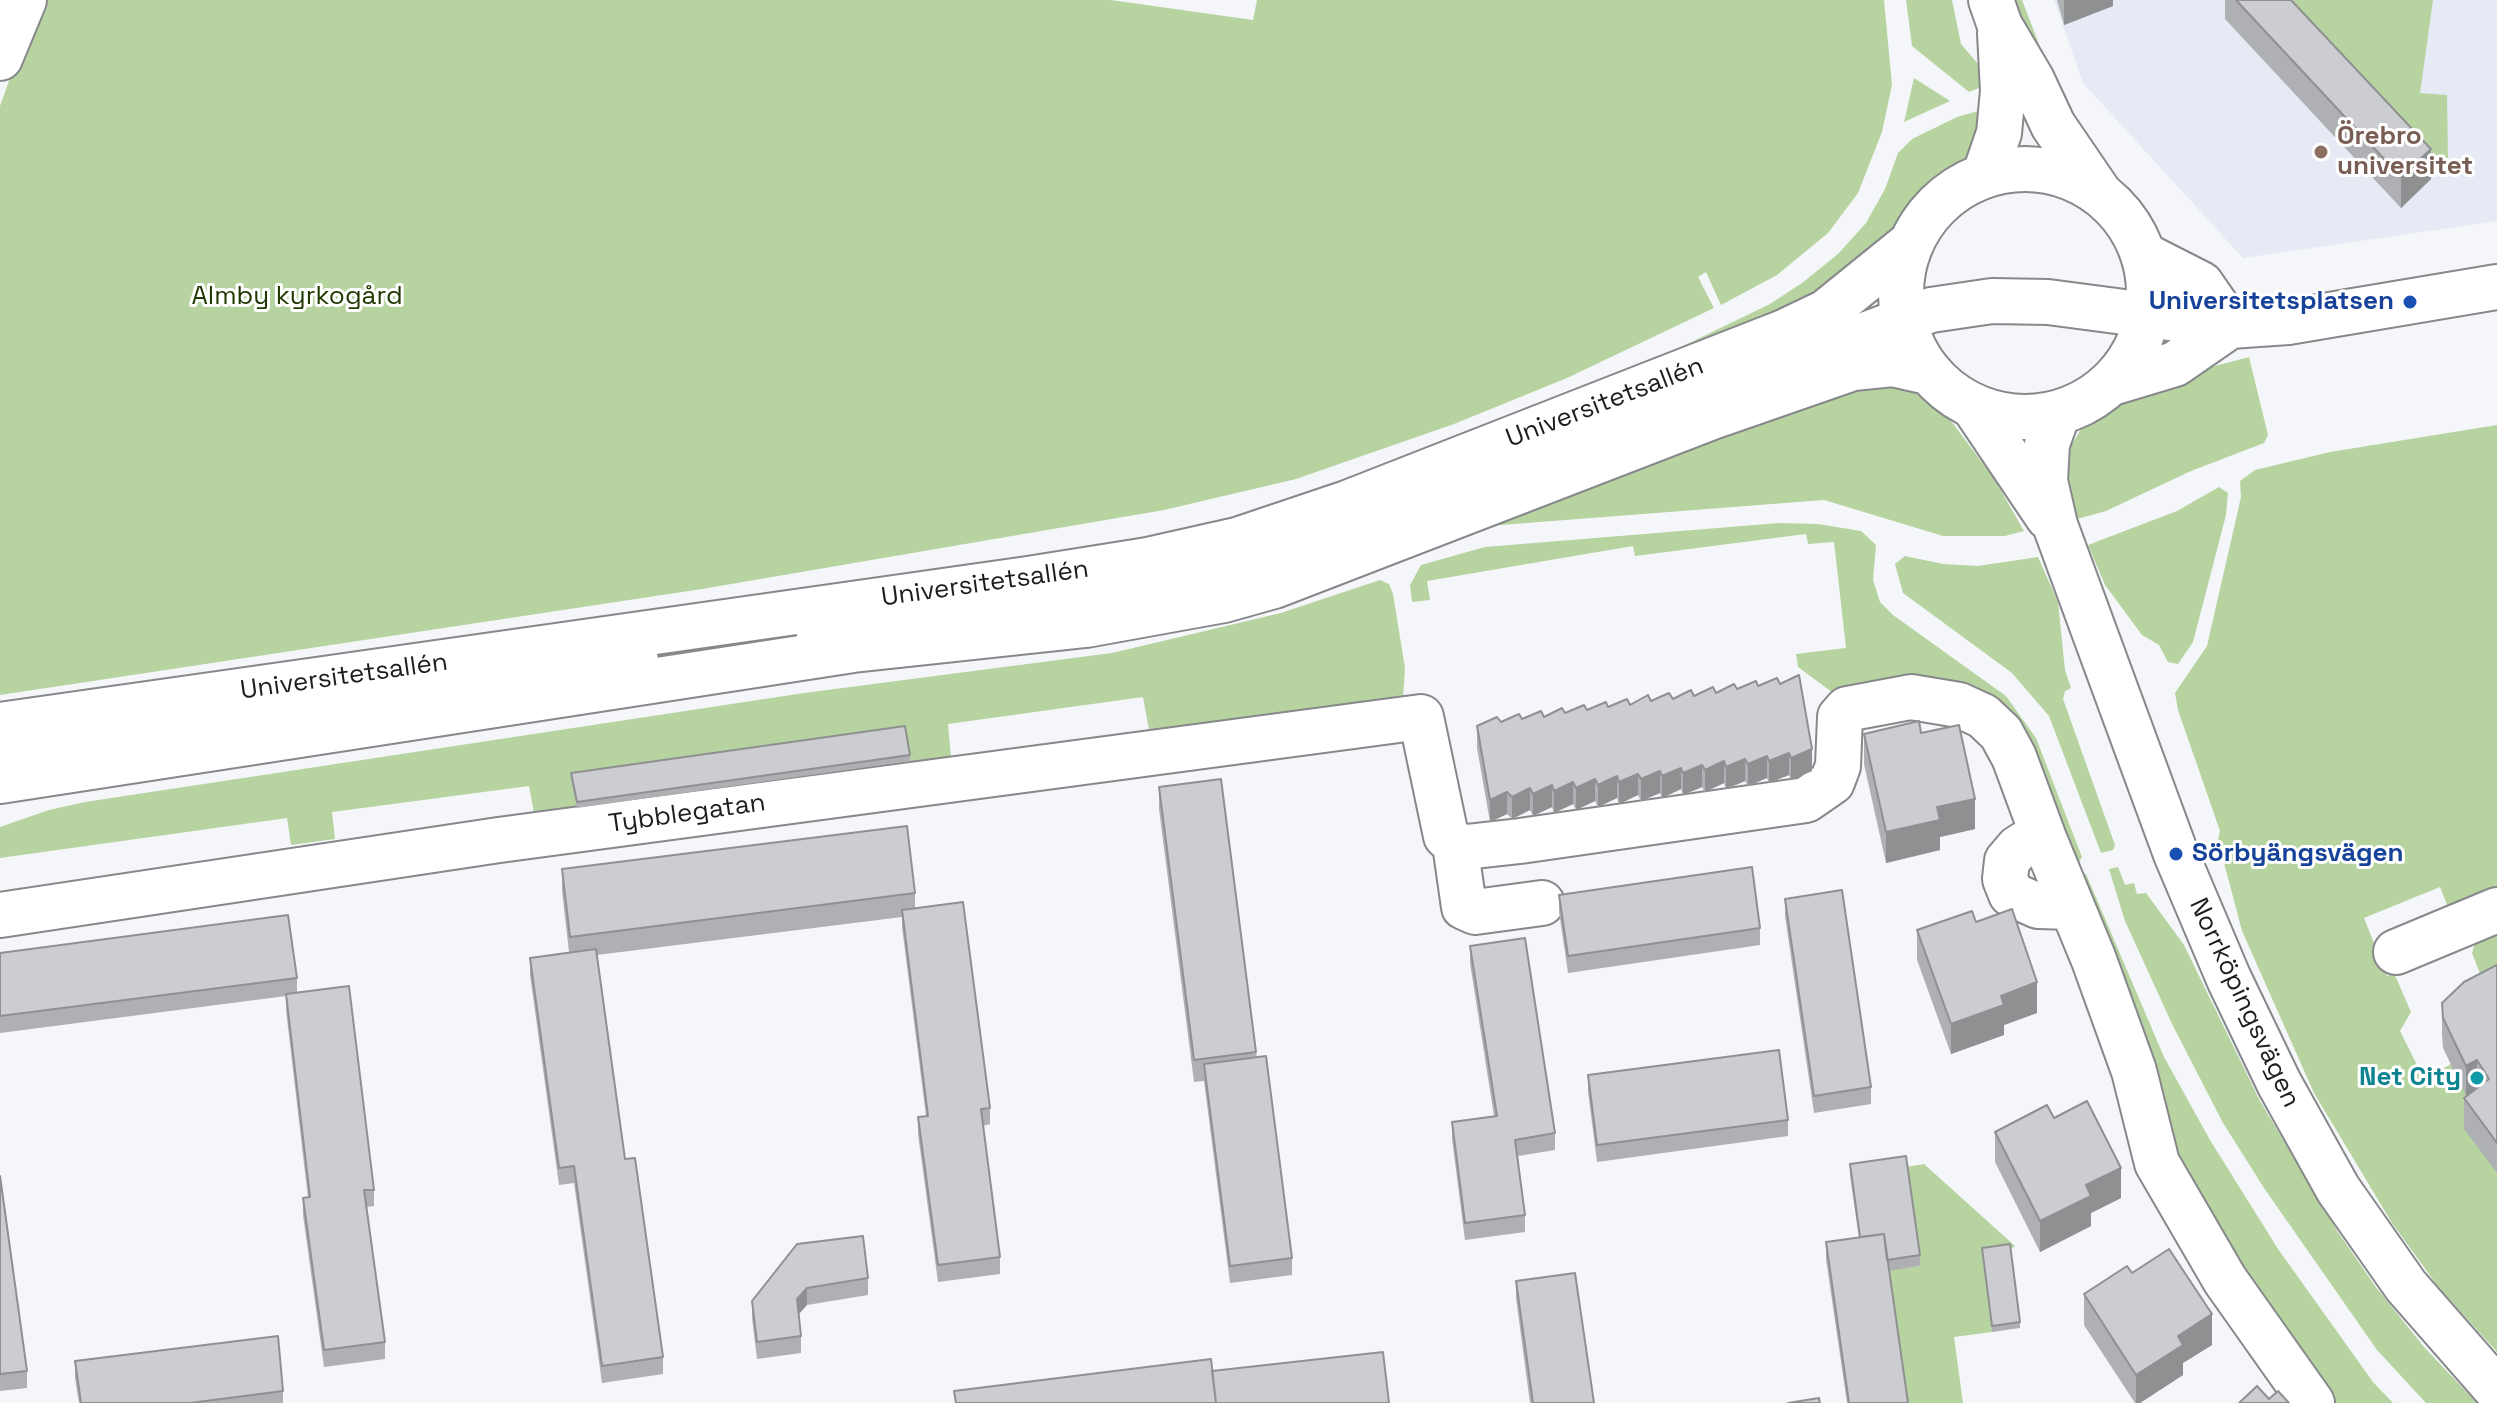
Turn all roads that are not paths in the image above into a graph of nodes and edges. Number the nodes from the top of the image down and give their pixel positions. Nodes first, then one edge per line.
1 (24, 0) edge
2 (1995, 13) edge
3 (0, 58) edge
4 (1985, 174) junction
5 (2098, 191) junction
6 (1910, 244) junction
7 (2144, 255) junction
8 (2497, 287) edge
9 (2147, 317) junction
10 (1904, 319) junction
11 (2230, 326) junction
12 (1928, 372) junction
13 (2112, 383) junction
14 (1974, 407) junction
15 (2058, 413) junction
16 (2055, 525) junction
17 (0, 725) edge
18 (0, 755) edge
19 (0, 781) edge
20 (1455, 844) junction
21 (1542, 903) dead end
22 (2497, 910) edge
23 (0, 915) edge
24 (2396, 952) dead end
25 (2497, 1390) edge
26 (2312, 1403) edge

1 - 3 main road
2 - 4 main road
2 - 5 main road
4 - 5 main road
4 - 6 main road
5 - 7 main road
6 - 10 main road
6 - 17 main road, Universitetsallén
7 - 9 main road
7 - 11 main road
8 - 11 main road
9 - 10 main road
9 - 11 main road
9 - 13 main road
10 - 12 main road
10 - 18 main road
11 - 13 main road
12 - 14 main road
12 - 19 main road, Universitetsallén
13 - 15 main road
14 - 15 main road
14 - 16 main road, Norrköpingsvägen
15 - 16 main road, Norrköpingsvägen
16 - 25 main road, Norrköpingsvägen
20 - 21 main road
20 - 23 main road, Tybblegatan
20 - 26 main road
22 - 24 main road

